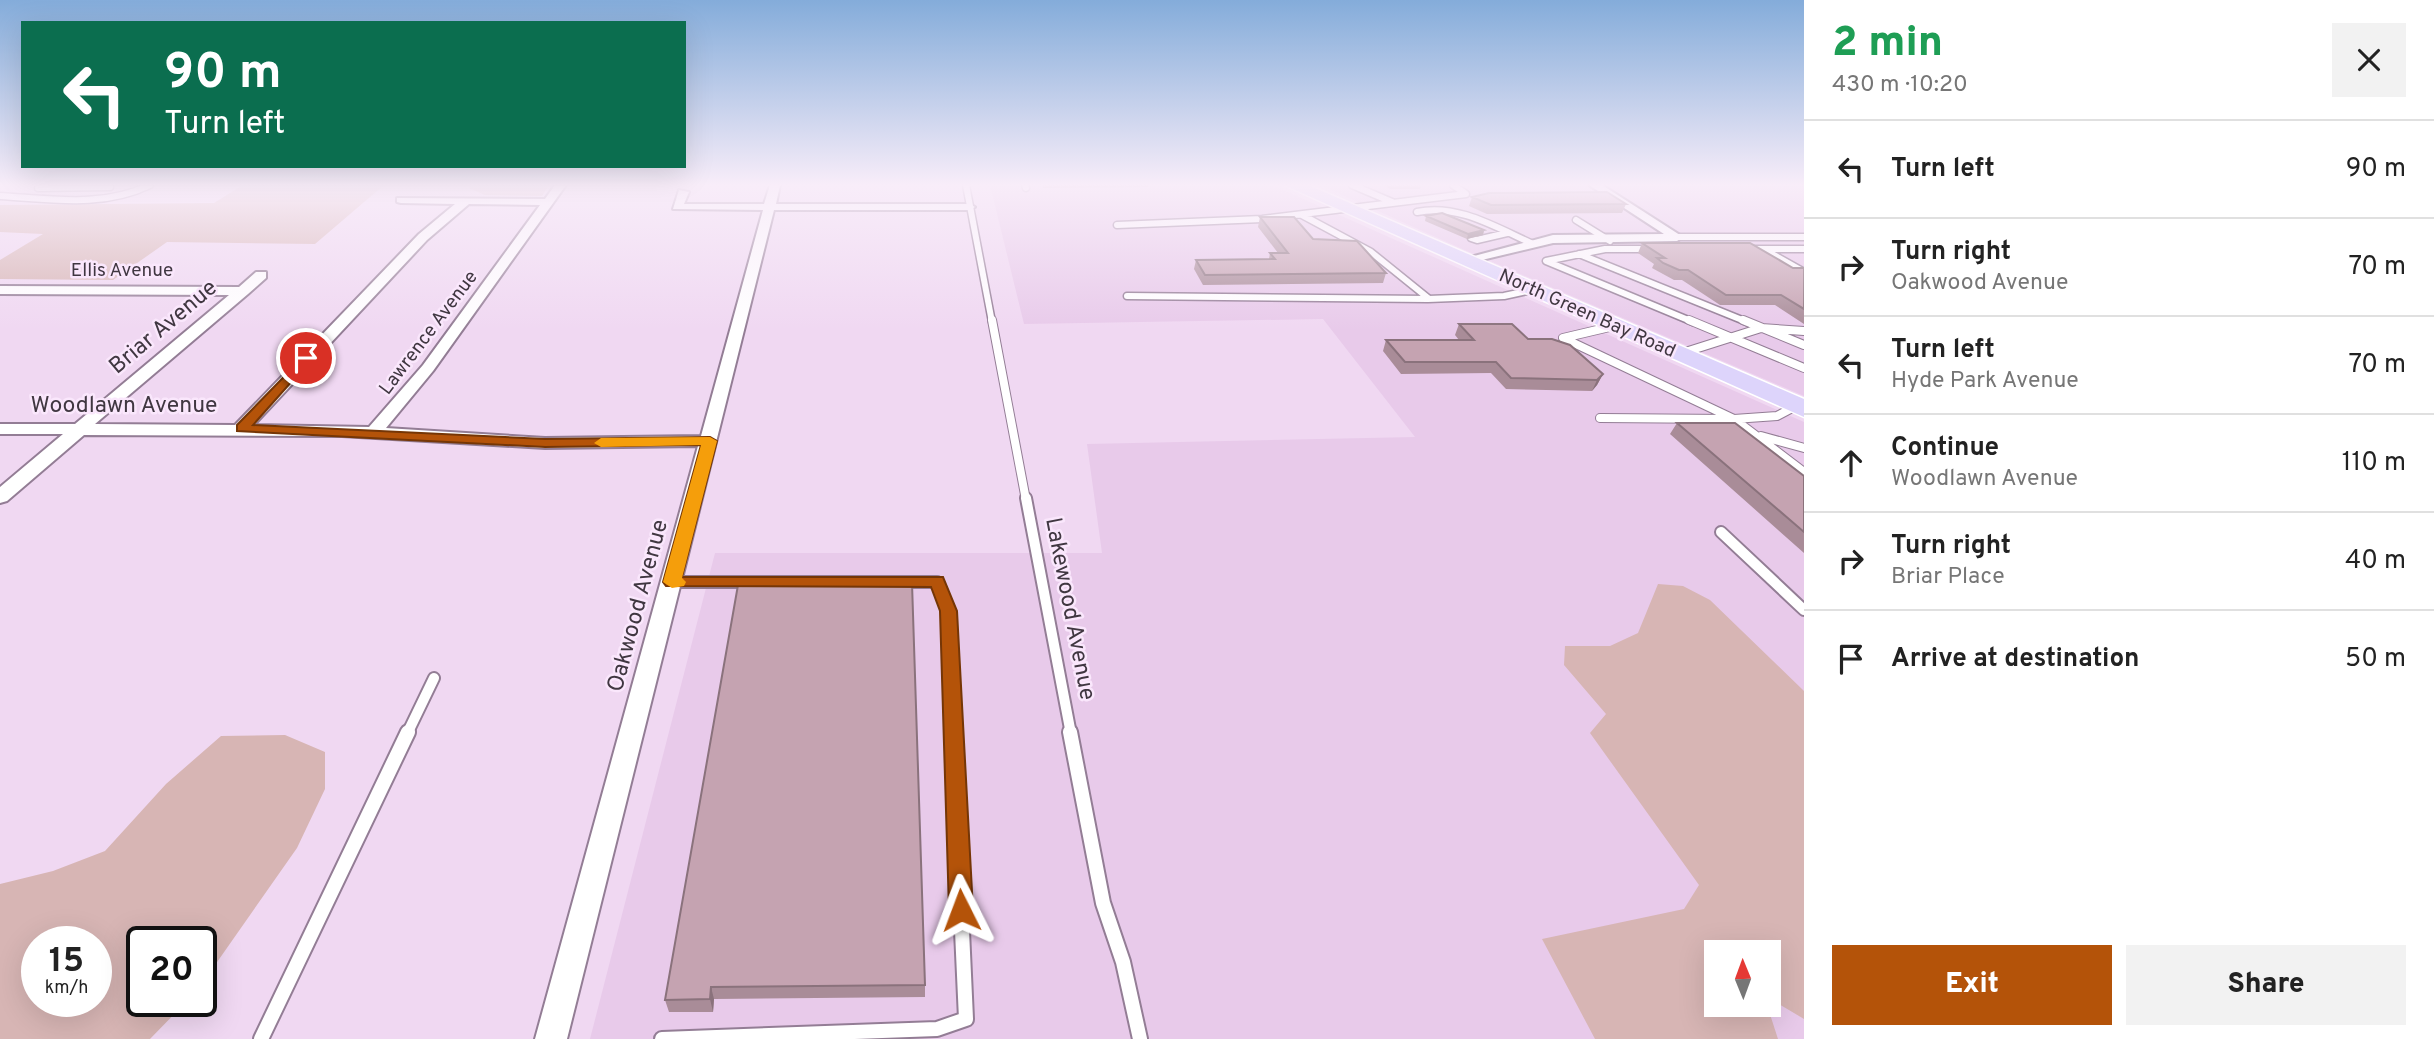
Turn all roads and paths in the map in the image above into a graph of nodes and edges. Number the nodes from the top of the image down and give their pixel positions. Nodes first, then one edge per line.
1 (427, 233) edge
2 (525, 233) edge
3 (763, 233) edge
4 (974, 233) edge
5 (1336, 233) edge
6 (1422, 233) edge
7 (1506, 233) edge
8 (1509, 233) edge
9 (1598, 233) edge
10 (1671, 233) edge
11 (1604, 237) junction
12 (1677, 237) junction
13 (1714, 237) junction
14 (1804, 237) edge
15 (1533, 244) junction
16 (1468, 249) junction
17 (1622, 249) junction
18 (1664, 249) edge
19 (1763, 249) junction
20 (1804, 249) edge
21 (1579, 254) junction
22 (1804, 272) edge
23 (261, 275) dead end
24 (0, 290) edge
25 (243, 290) junction
26 (1532, 290) junction
27 (1127, 296) dead end
28 (1429, 299) junction
29 (1614, 326) junction
30 (1761, 328) junction
31 (1804, 331) edge
32 (1730, 338) junction
33 (1804, 345) edge
34 (1678, 354) junction
35 (1804, 368) edge
36 (1800, 408) edge
37 (1600, 418) dead end
38 (1734, 419) junction
39 (242, 428) junction
40 (0, 429) edge
41 (80, 429) junction
42 (373, 433) junction
43 (1754, 434) junction
44 (710, 441) junction
45 (1804, 448) edge
46 (1804, 472) edge
47 (0, 497) edge
48 (1721, 532) dead end
49 (672, 582) junction
50 (1804, 610) edge
51 (434, 678) dead end
52 (261, 1039) edge
53 (551, 1039) edge
54 (662, 1039) edge
55 (1140, 1039) edge

1 - 39 street
2 - 42 street, Lawrence Avenue
3 - 44 street, Oakwood Avenue
4 - 55 lane, Lakewood Avenue
5 - 28 lane
6 - 16 main road, North Green Bay Road
7 - 16 lane
8 - 15 lane
9 - 11 lane
10 - 12 street
11 - 12 street
11 - 15 street
11 - 17 lane
12 - 13 lane
13 - 14 lane
13 - 19 lane
15 - 16 street
16 - 26 main road, North Green Bay Road
17 - 18 lane
17 - 21 lane
19 - 20 lane
19 - 22 lane
21 - 30 lane
21 - 32 lane
23 - 25 street, Briar Avenue
24 - 25 street, Ellis Avenue
25 - 41 street, Briar Avenue
26 - 28 lane
26 - 29 main road, North Green Bay Road
27 - 28 lane
29 - 34 main road, North Green Bay Road
29 - 38 lane
30 - 31 lane
30 - 32 lane
30 - 33 lane
32 - 34 lane
32 - 35 lane
34 - 36 main road, North Green Bay Road
36 - 38 lane
37 - 38 lane
38 - 43 lane
39 - 41 street, Woodlawn Avenue
39 - 42 street, Woodlawn Avenue
40 - 41 street, Woodlawn Avenue
41 - 47 street, Briar Avenue
42 - 44 street, Woodlawn Avenue
43 - 45 lane
43 - 46 lane
44 - 49 street, Oakwood Avenue
48 - 50 lane
49 - 53 street, Oakwood Avenue
49 - 54 lane
51 - 52 lane

